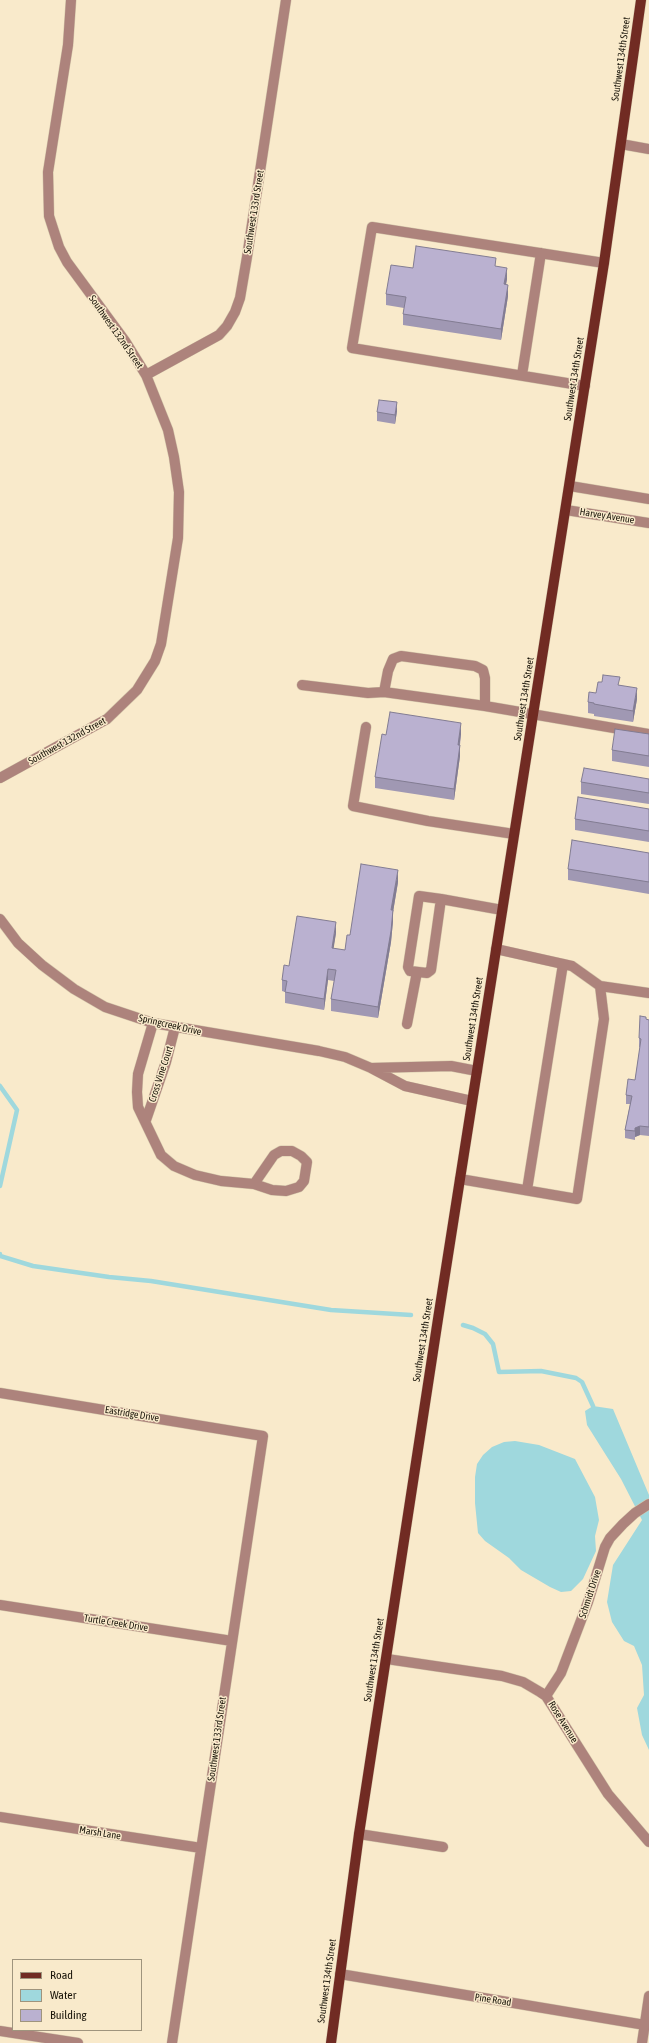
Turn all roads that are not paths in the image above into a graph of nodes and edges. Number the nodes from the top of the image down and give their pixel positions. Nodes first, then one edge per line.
1 (71, 0) edge
2 (286, 0) edge
3 (641, 0) edge
4 (621, 144) junction
5 (649, 149) edge
6 (541, 253) junction
7 (604, 263) junction
8 (146, 375) junction
9 (522, 375) junction
10 (585, 386) junction
11 (570, 486) junction
12 (649, 499) edge
13 (566, 510) junction
14 (649, 523) edge
15 (302, 685) dead end
16 (384, 692) junction
17 (485, 706) junction
18 (533, 715) junction
19 (366, 727) dead end
20 (649, 734) edge
21 (0, 778) edge
22 (514, 834) junction
23 (441, 899) junction
24 (502, 910) junction
25 (0, 919) edge
26 (496, 949) junction
27 (563, 964) junction
28 (417, 972) junction
29 (600, 986) junction
30 (649, 993) edge
31 (153, 1023) junction
32 (407, 1024) dead end
33 (175, 1027) junction
34 (372, 1068) junction
35 (477, 1071) junction
36 (472, 1101) junction
37 (146, 1120) junction
38 (460, 1179) junction
39 (254, 1184) junction
40 (527, 1190) junction
41 (0, 1394) edge
42 (263, 1436) joint
43 (649, 1504) edge
44 (0, 1605) edge
45 (232, 1641) junction
46 (387, 1659) junction
47 (546, 1696) junction
48 (0, 1817) edge
49 (359, 1834) junction
50 (649, 1842) edge
51 (443, 1847) dead end
52 (201, 1848) junction
53 (340, 1974) junction
54 (649, 1996) edge
55 (645, 2025) junction
56 (0, 2031) edge
57 (78, 2043) edge
58 (172, 2043) edge
59 (331, 2043) edge
60 (642, 2043) edge

1 - 8 street, Southwest 132nd Street
2 - 8 street, Southwest 133rd Street
3 - 4 main road, Southwest 134th Street
4 - 5 street
4 - 7 main road, Southwest 134th Street
6 - 7 street
6 - 9 street
6 - 9 street
7 - 10 main road, Southwest 134th Street
8 - 21 street, Southwest 132nd Street
9 - 10 street
10 - 11 main road, Southwest 134th Street
11 - 12 street
11 - 13 main road, Southwest 134th Street
13 - 14 street, Harvey Avenue
13 - 18 main road, Southwest 134th Street
15 - 16 street
16 - 17 street
16 - 17 street
17 - 18 street
18 - 20 street
18 - 22 main road, Southwest 134th Street
19 - 22 street
22 - 24 main road, Southwest 134th Street
23 - 24 street
23 - 28 street
23 - 28 street
24 - 26 main road, Southwest 134th Street
25 - 31 street, Springcreek Drive
26 - 27 street
26 - 35 main road, Southwest 134th Street
27 - 29 street
27 - 40 street
28 - 32 street
29 - 30 street
29 - 40 street
31 - 33 street, Springcreek Drive
31 - 37 street, Cross Vine Court
33 - 34 street, Springcreek Drive
33 - 37 street, Cross Vine Court
34 - 35 street, Springcreek Drive
34 - 36 street, Springcreek Drive
35 - 36 main road, Southwest 134th Street
36 - 38 main road, Southwest 134th Street
37 - 39 street, Cross Vine Court
38 - 40 street
38 - 46 main road, Southwest 134th Street
39 - 39 street, Cross Vine Court
41 - 42 street, Eastridge Drive
42 - 45 street, Southwest 133rd Street
43 - 47 street, Schmidt Drive
44 - 45 street, Turtle Creek Drive
45 - 52 street, Southwest 133rd Street
46 - 47 street, Rose Avenue
46 - 49 main road, Southwest 134th Street
47 - 50 street, Rose Avenue
48 - 52 street, Marsh Lane
49 - 51 street
49 - 53 main road, Southwest 134th Street
52 - 58 street, Southwest 133rd Street
53 - 55 street, Pine Road
53 - 59 main road, Southwest 134th Street
54 - 55 street
55 - 60 street
56 - 57 street

